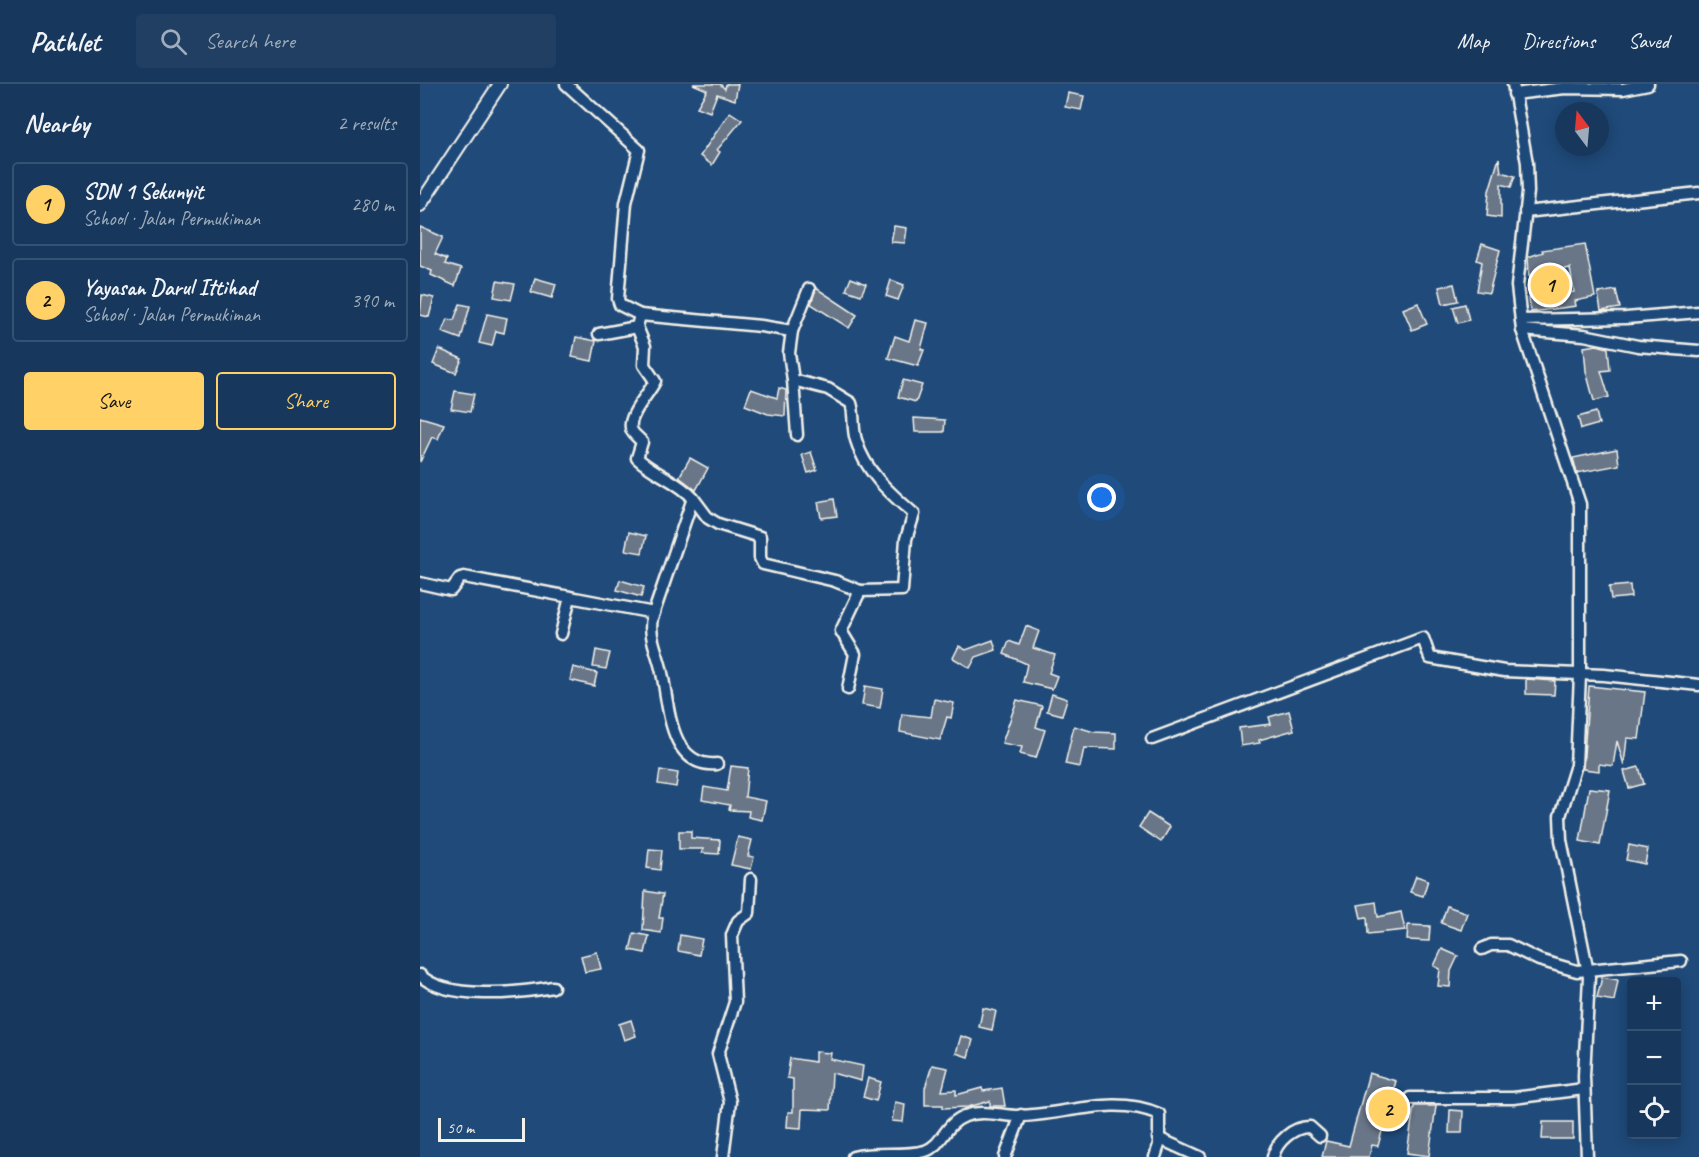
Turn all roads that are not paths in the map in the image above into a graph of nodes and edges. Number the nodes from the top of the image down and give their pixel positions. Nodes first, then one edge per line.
1 (500, 84) edge
2 (566, 84) edge
3 (1648, 84) edge
4 (1514, 89) edge
5 (1699, 193) edge
6 (420, 205) edge
7 (1526, 213) junction
8 (809, 289) dead end
9 (1699, 312) edge
10 (640, 315) junction
11 (1522, 325) junction
12 (637, 327) junction
13 (792, 331) junction
14 (599, 334) dead end
15 (1699, 351) edge
16 (793, 380) junction
17 (797, 435) dead end
18 (693, 498) junction
19 (420, 583) edge
20 (860, 591) junction
21 (570, 597) junction
22 (654, 613) junction
23 (561, 634) dead end
24 (1580, 675) junction
25 (1699, 685) edge
26 (848, 688) dead end
27 (1152, 740) dead end
28 (717, 764) dead end
29 (751, 879) dead end
30 (1482, 949) dead end
31 (1681, 961) dead end
32 (1587, 969) junction
33 (420, 975) edge
34 (553, 987) dead end
35 (1584, 1089) junction
36 (1410, 1098) dead end
37 (1021, 1115) junction
38 (1320, 1136) dead end
39 (1158, 1138) junction
40 (1009, 1156) edge
41 (723, 1157) edge
42 (853, 1157) edge
43 (1155, 1157) edge
44 (1200, 1157) edge
45 (1273, 1157) edge
46 (1587, 1157) edge

1 - 6 street
2 - 10 street
3 - 4 street
4 - 7 street
5 - 7 street
7 - 11 street
8 - 13 street
9 - 11 street
10 - 12 street
10 - 13 street
11 - 15 street
11 - 24 street
12 - 14 street
12 - 18 street
13 - 16 street
16 - 17 street
16 - 20 street
18 - 20 street
18 - 22 street
19 - 21 street
20 - 26 street
21 - 22 street
21 - 23 street
22 - 28 street
24 - 25 street
24 - 27 street
24 - 32 street
29 - 41 street
30 - 32 street
31 - 32 street
32 - 35 street
33 - 34 street
35 - 36 street
35 - 46 street
37 - 39 street
37 - 40 street
37 - 42 street
38 - 45 street
39 - 43 street
39 - 44 street

